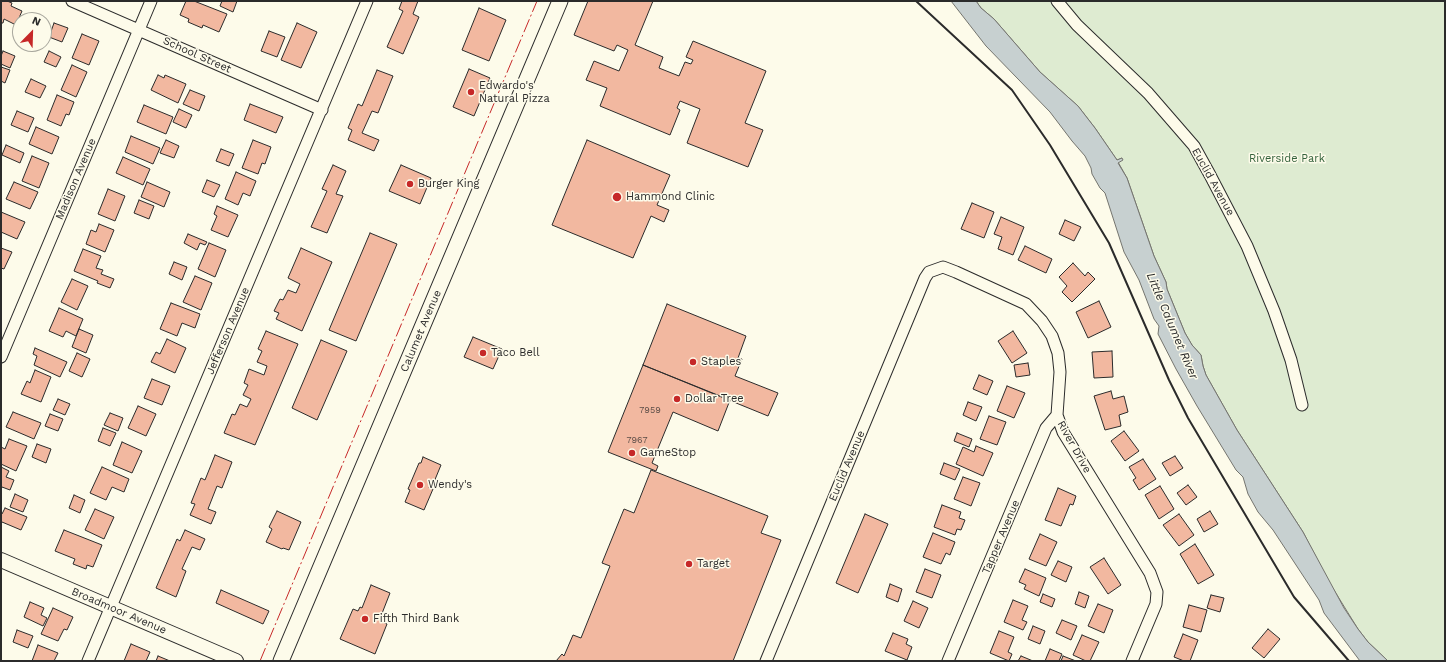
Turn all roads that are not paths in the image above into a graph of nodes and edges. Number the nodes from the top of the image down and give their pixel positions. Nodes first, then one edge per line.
1 (72, 1) edge
2 (151, 1) edge
3 (368, 1) edge
4 (560, 1) edge
5 (1057, 1) edge
6 (139, 30) junction
7 (322, 110) junction
8 (930, 272) joint
9 (1, 357) edge
10 (1302, 405) dead end
11 (1057, 415) junction
12 (1, 560) edge
13 (111, 607) junction
14 (88, 661) edge
15 (236, 661) edge
16 (281, 661) edge
17 (766, 661) edge
18 (948, 661) edge
19 (1132, 661) edge

1 - 6 street, School Street
2 - 6 street, Madison Avenue
3 - 7 street, Jefferson Avenue
4 - 16 main road, Calumet Avenue
5 - 10 street, Euclid Avenue
6 - 7 street, School Street
6 - 9 street, Madison Avenue
7 - 13 street, Jefferson Avenue
8 - 11 street, River Drive
8 - 17 street, Euclid Avenue
11 - 18 street, Tapper Avenue
11 - 19 street, River Drive
12 - 13 street, Broadmoor Avenue
13 - 14 street, Jefferson Avenue
13 - 15 street, Broadmoor Avenue

